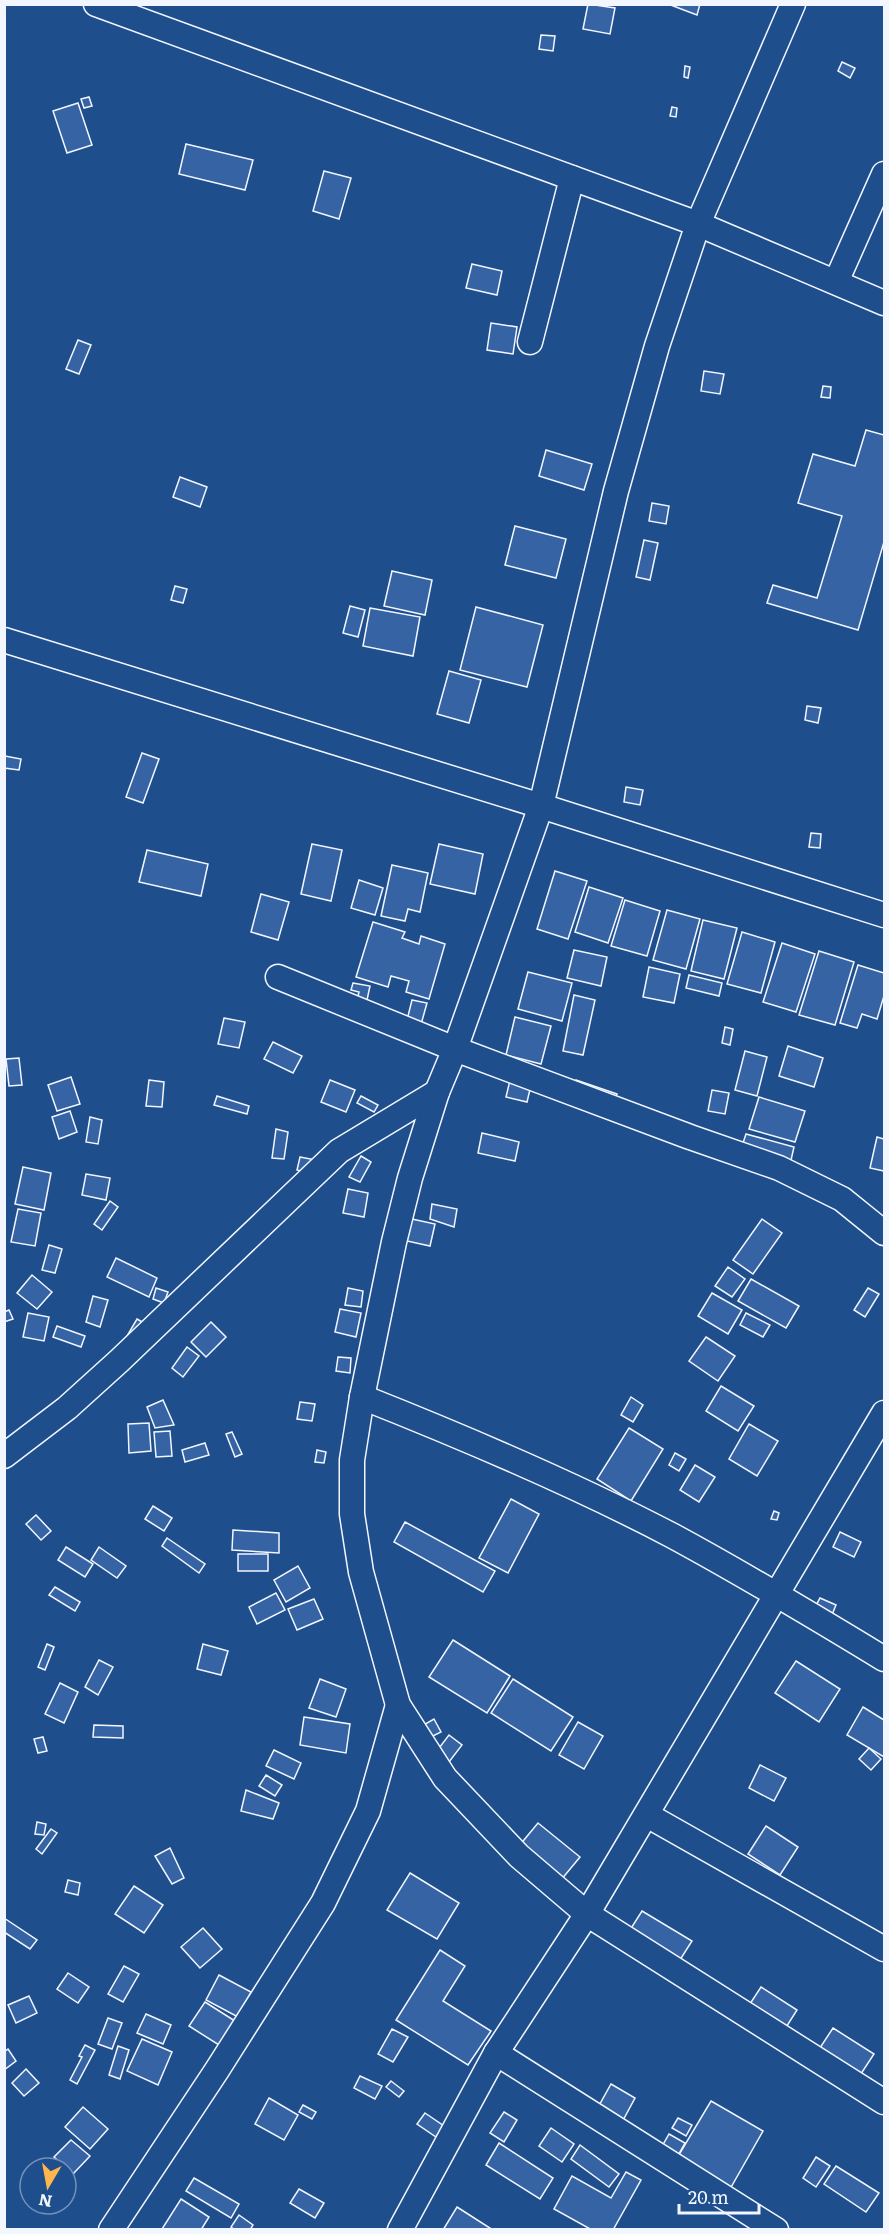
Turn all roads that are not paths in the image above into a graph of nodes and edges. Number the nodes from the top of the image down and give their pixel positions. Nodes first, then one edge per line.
1 (96, 4) edge
2 (793, 4) edge
3 (885, 174) edge
4 (572, 178) junction
5 (699, 224) junction
6 (836, 282) junction
7 (885, 303) edge
8 (530, 342) dead end
9 (4, 640) edge
10 (541, 806) junction
11 (885, 915) edge
12 (278, 977) dead end
13 (455, 1049) junction
14 (437, 1092) junction
15 (885, 1233) edge
16 (362, 1398) junction
17 (885, 1413) edge
18 (4, 1456) edge
19 (776, 1593) junction
20 (885, 1659) edge
21 (398, 1705) junction
22 (647, 1815) junction
23 (587, 1914) junction
24 (885, 1949) edge
25 (496, 2053) junction
26 (885, 2102) edge
27 (111, 2229) edge
28 (400, 2229) edge
29 (776, 2229) edge

1 - 4 street
2 - 5 street
3 - 6 street
4 - 5 street
4 - 8 street
5 - 6 street
5 - 10 street
6 - 7 street
9 - 10 street
10 - 11 street
10 - 13 street
12 - 13 street
13 - 14 street
13 - 15 street
14 - 16 street
14 - 18 street
16 - 19 street
16 - 21 street
17 - 19 street
19 - 20 street
19 - 22 street
21 - 23 street
21 - 27 street
22 - 23 street
22 - 24 street
23 - 25 street
23 - 26 street
25 - 28 street
25 - 29 street

